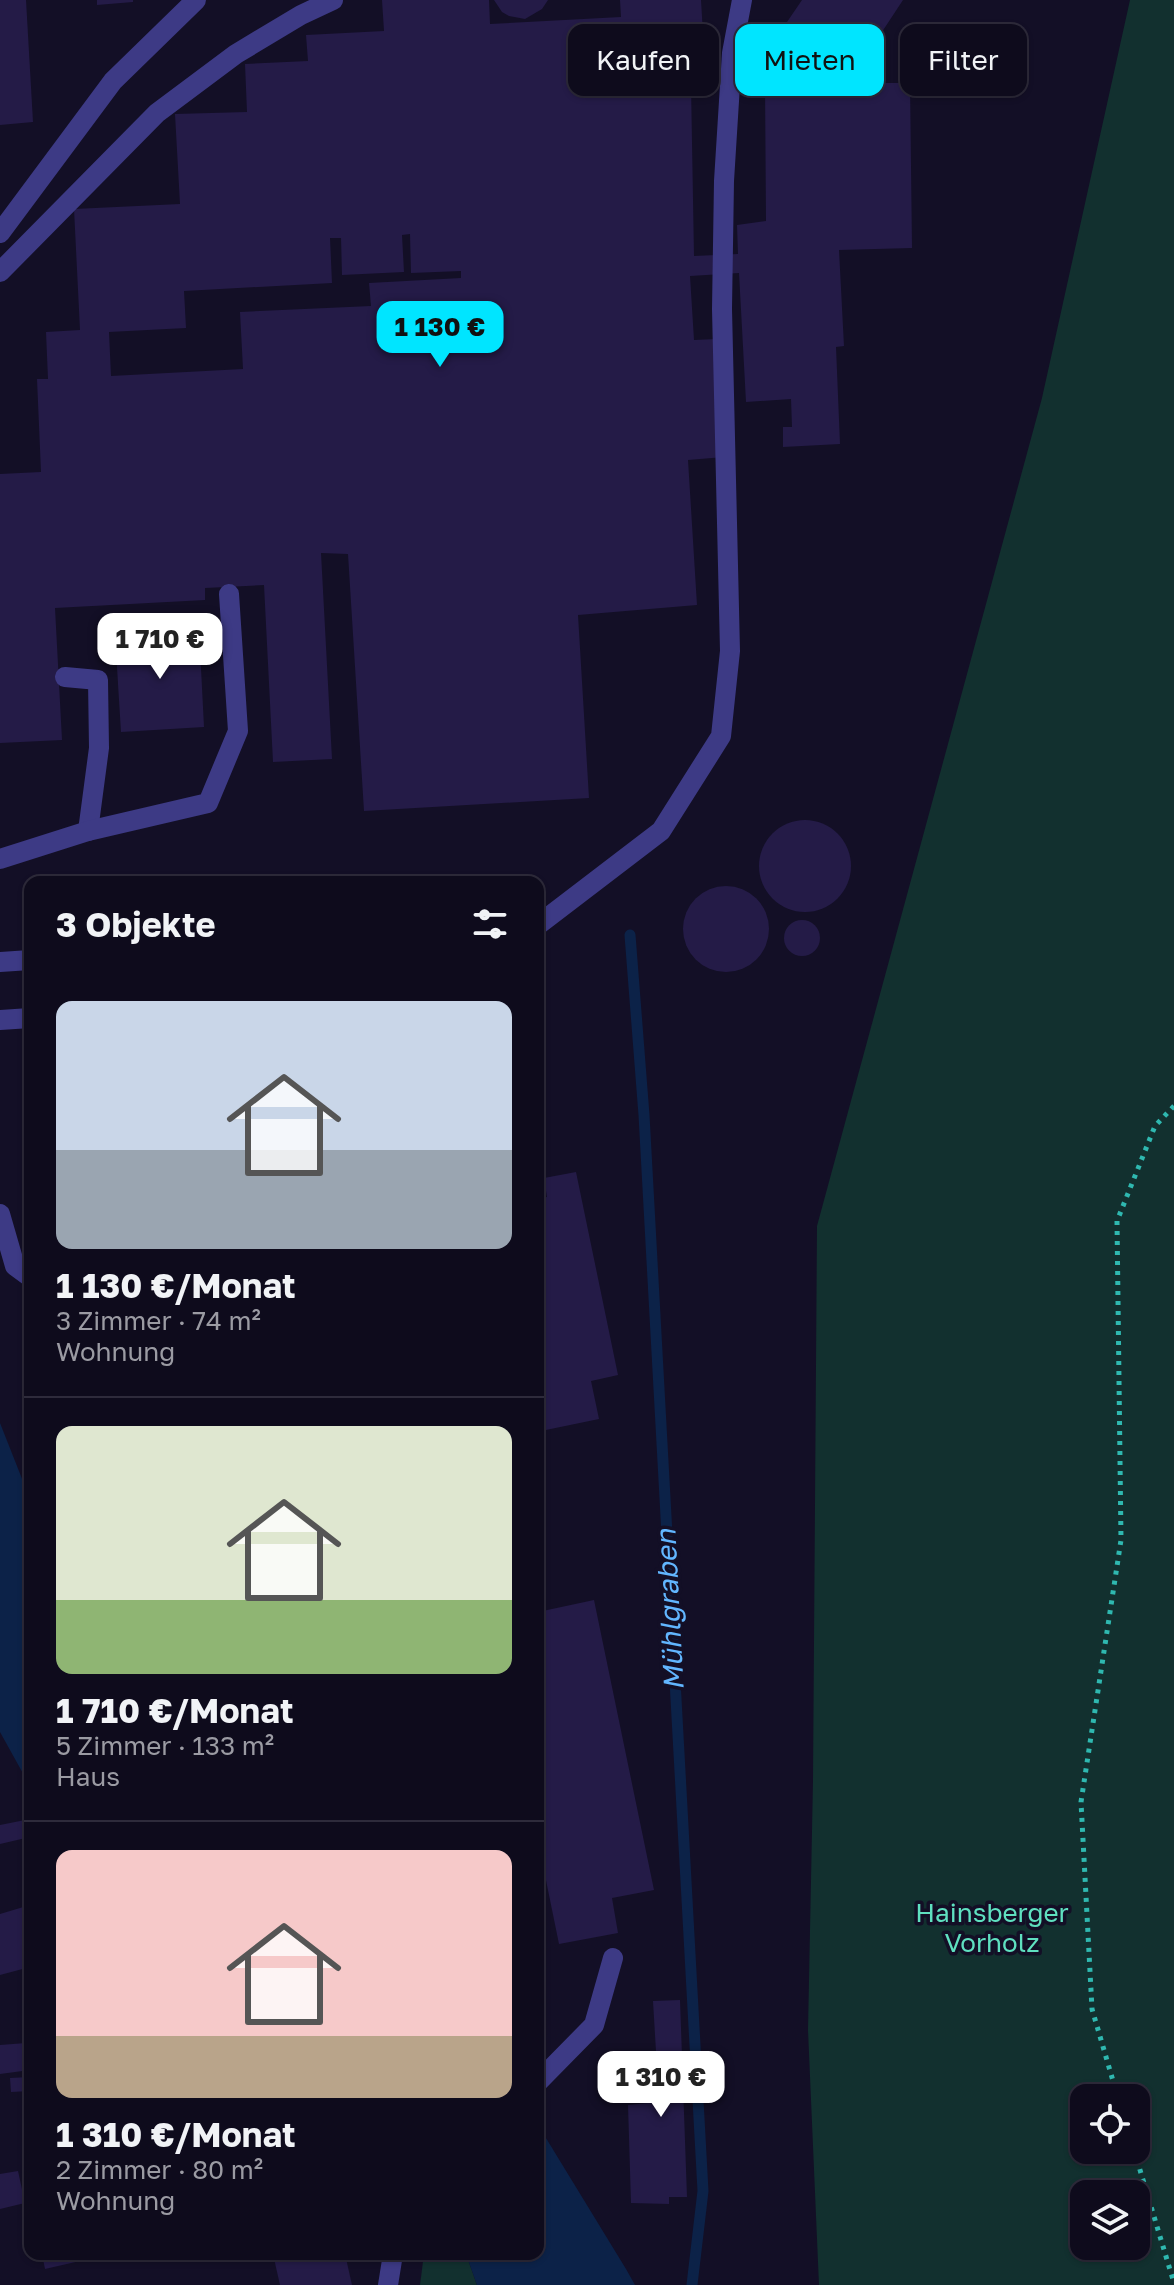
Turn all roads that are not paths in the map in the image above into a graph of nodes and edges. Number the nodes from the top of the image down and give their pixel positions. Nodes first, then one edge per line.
1 (196, 0) edge
2 (333, 0) edge
3 (742, 0) edge
4 (1, 231) edge
5 (0, 272) edge
6 (229, 594) dead end
7 (65, 677) dead end
8 (88, 831) junction
9 (0, 859) edge
10 (544, 920) edge
11 (24, 960) edge
12 (0, 962) edge
13 (24, 1018) edge
14 (0, 1020) edge
15 (0, 1214) edge
16 (24, 1273) edge
17 (613, 1958) dead end
18 (544, 2076) edge
19 (392, 2260) edge
20 (388, 2285) edge

1 - 4 lane
2 - 5 lane
3 - 10 lane
6 - 8 lane
7 - 8 lane
8 - 9 lane
11 - 12 lane
13 - 14 lane
15 - 16 lane
17 - 18 lane
19 - 20 lane

